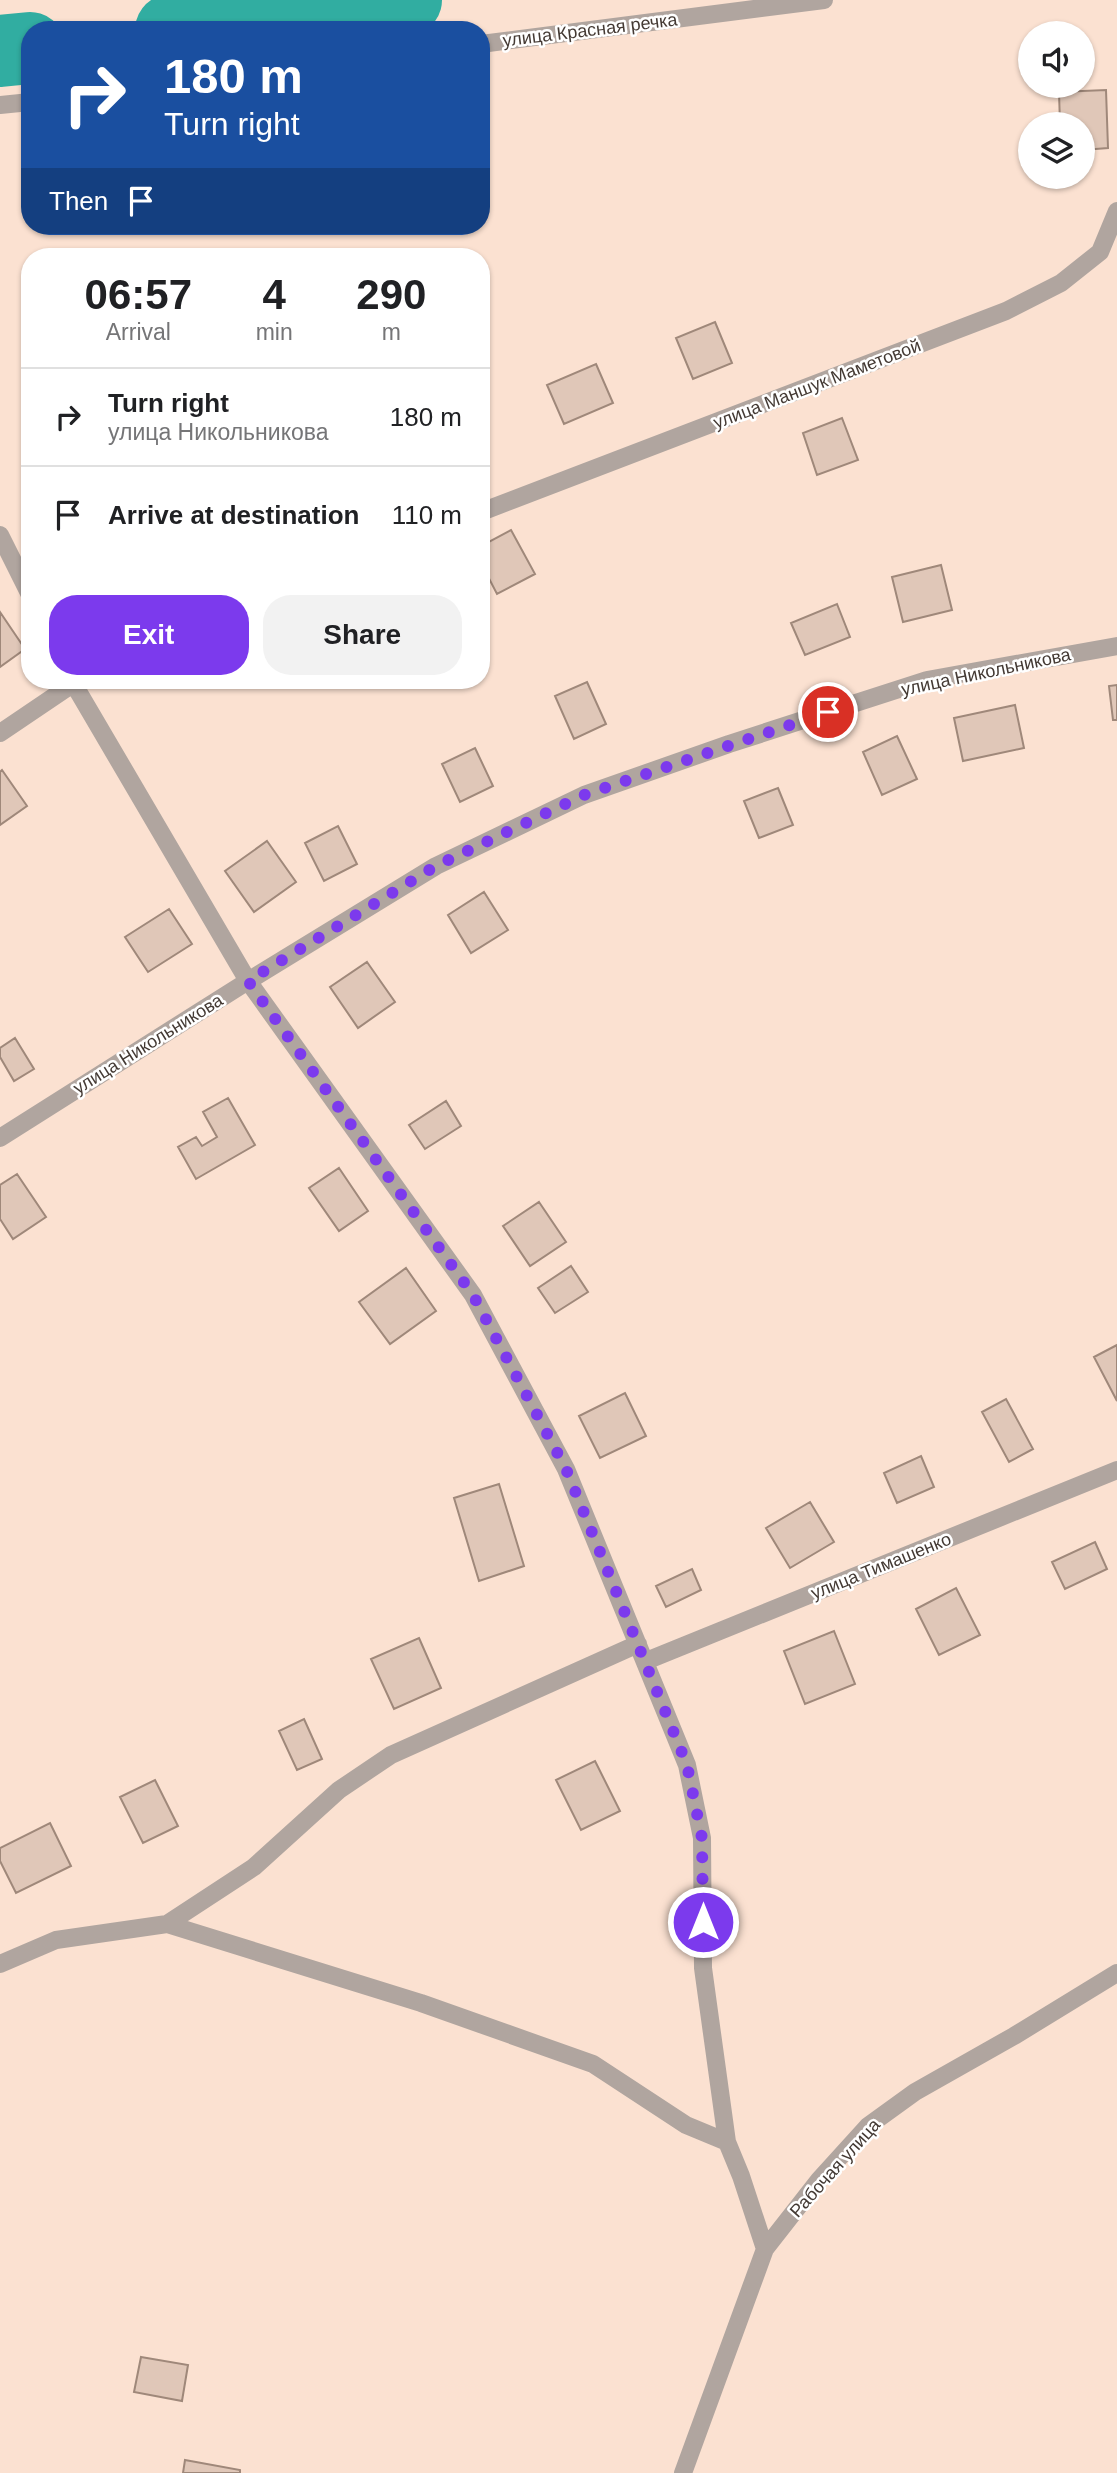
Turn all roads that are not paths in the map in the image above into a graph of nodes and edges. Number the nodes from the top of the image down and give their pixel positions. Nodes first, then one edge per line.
1 (824, 0) edge
2 (490, 43) edge
3 (21, 103) edge
4 (0, 105) edge
5 (1117, 211) edge
6 (490, 509) edge
7 (0, 535) edge
8 (21, 577) edge
9 (1117, 646) edge
10 (64, 689) edge
11 (78, 689) edge
12 (0, 733) edge
13 (248, 981) junction
14 (0, 1138) edge
15 (1117, 1470) edge
16 (638, 1644) junction
17 (646, 1661) junction
18 (167, 1924) junction
19 (0, 1964) edge
20 (1117, 1973) edge
21 (727, 2142) junction
22 (765, 2249) junction
23 (684, 2473) edge

1 - 2 street, улица Красная речка
3 - 4 street
5 - 6 street, улица Маншук Маметовой
7 - 8 street
9 - 13 street, улица Никольникова
10 - 12 street
11 - 13 street
13 - 14 street, улица Никольникова
13 - 16 street
15 - 17 street, улица Тимашенко
16 - 17 street
16 - 18 street
17 - 21 street
18 - 19 street
18 - 21 street
20 - 22 street, Рабочая улица
21 - 22 street
22 - 23 street, Рабочая улица

